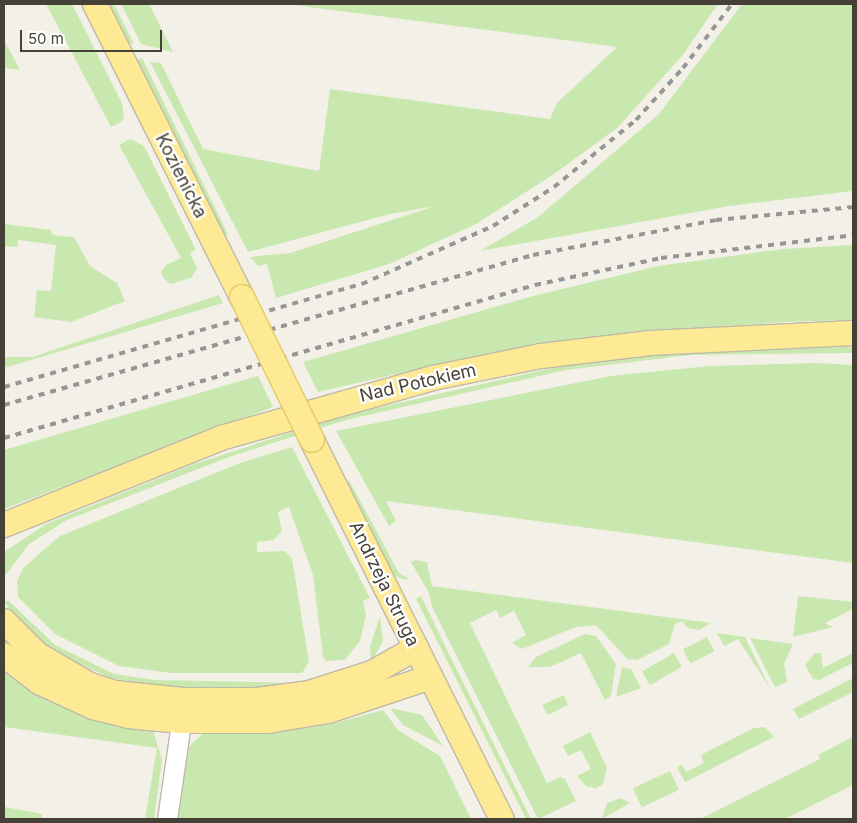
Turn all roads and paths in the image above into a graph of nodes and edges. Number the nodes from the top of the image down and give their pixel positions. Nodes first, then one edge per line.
1 (95, 4) edge
2 (853, 333) edge
3 (266, 348) joint
4 (4, 525) edge
5 (4, 621) edge
6 (416, 648) junction
7 (4, 655) edge
8 (431, 678) junction
9 (182, 711) junction
10 (167, 819) edge
11 (502, 819) edge

1 - 3 main road, Kozienicka, bridge
2 - 4 main road, Nad Potokiem
3 - 6 main road, Andrzeja Struga, bridge
5 - 9 main road
6 - 8 main road, Andrzeja Struga
6 - 9 main road
7 - 9 main road
8 - 9 main road
8 - 11 main road, Andrzeja Struga
9 - 10 street

